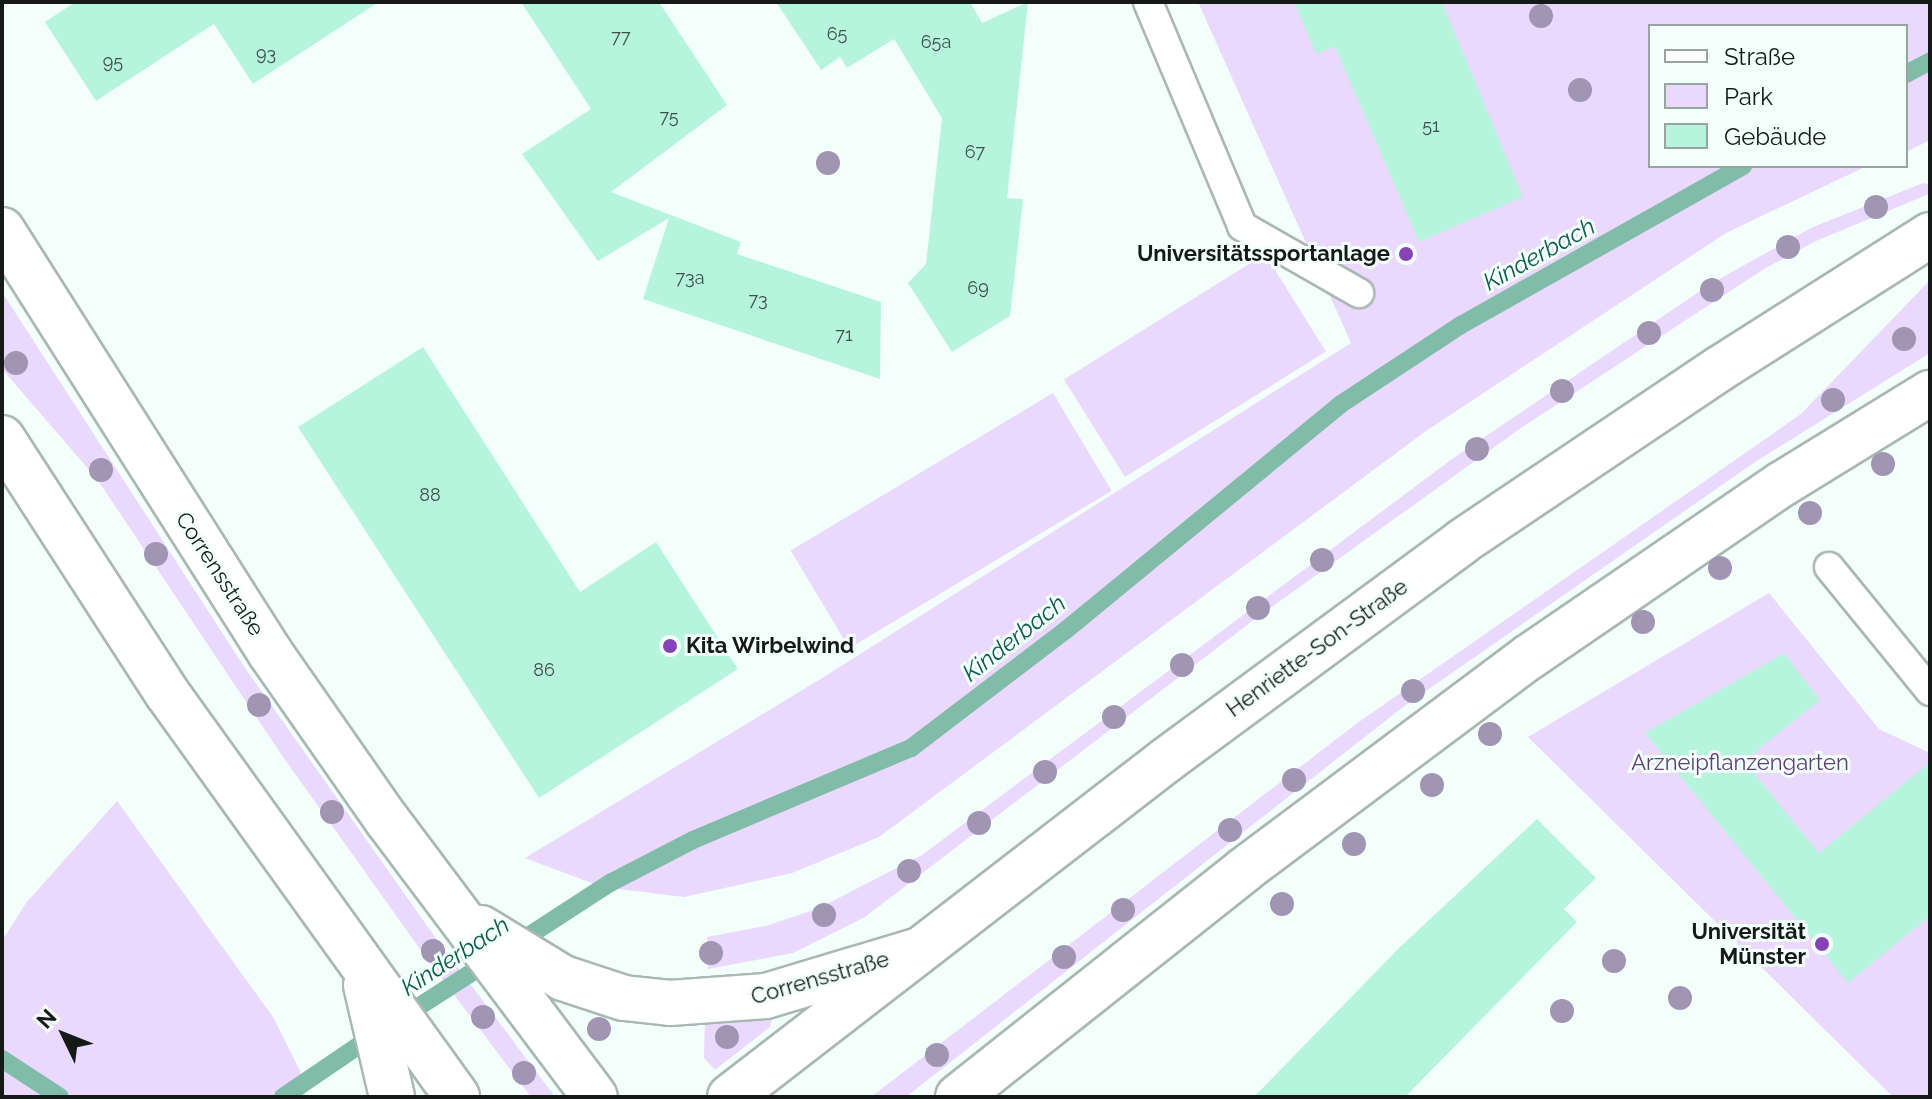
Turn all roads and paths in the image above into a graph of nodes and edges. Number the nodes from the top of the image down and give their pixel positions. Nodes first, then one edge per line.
1 (1148, 2) edge
2 (2, 230) edge
3 (1930, 235) edge
4 (1359, 293) dead end
5 (1930, 393) edge
6 (2, 438) edge
7 (1829, 567) dead end
8 (1930, 691) edge
9 (923, 949) junction
10 (532, 983) junction
11 (371, 988) junction
12 (1004, 1061) junction
13 (390, 1086) edge
14 (457, 1097) edge
15 (595, 1097) edge
16 (730, 1097) edge
17 (958, 1097) edge
18 (979, 1097) edge

1 - 4 lane
2 - 10 main road, Corrensstraße
3 - 9 main road, Henriette-Son-Straße
5 - 12 main road
6 - 11 main road
7 - 8 lane
9 - 10 main road, Corrensstraße
9 - 16 main road, Henriette-Son-Straße
10 - 15 main road, Corrensstraße
11 - 13 main road
11 - 14 main road
12 - 17 main road
12 - 18 main road

